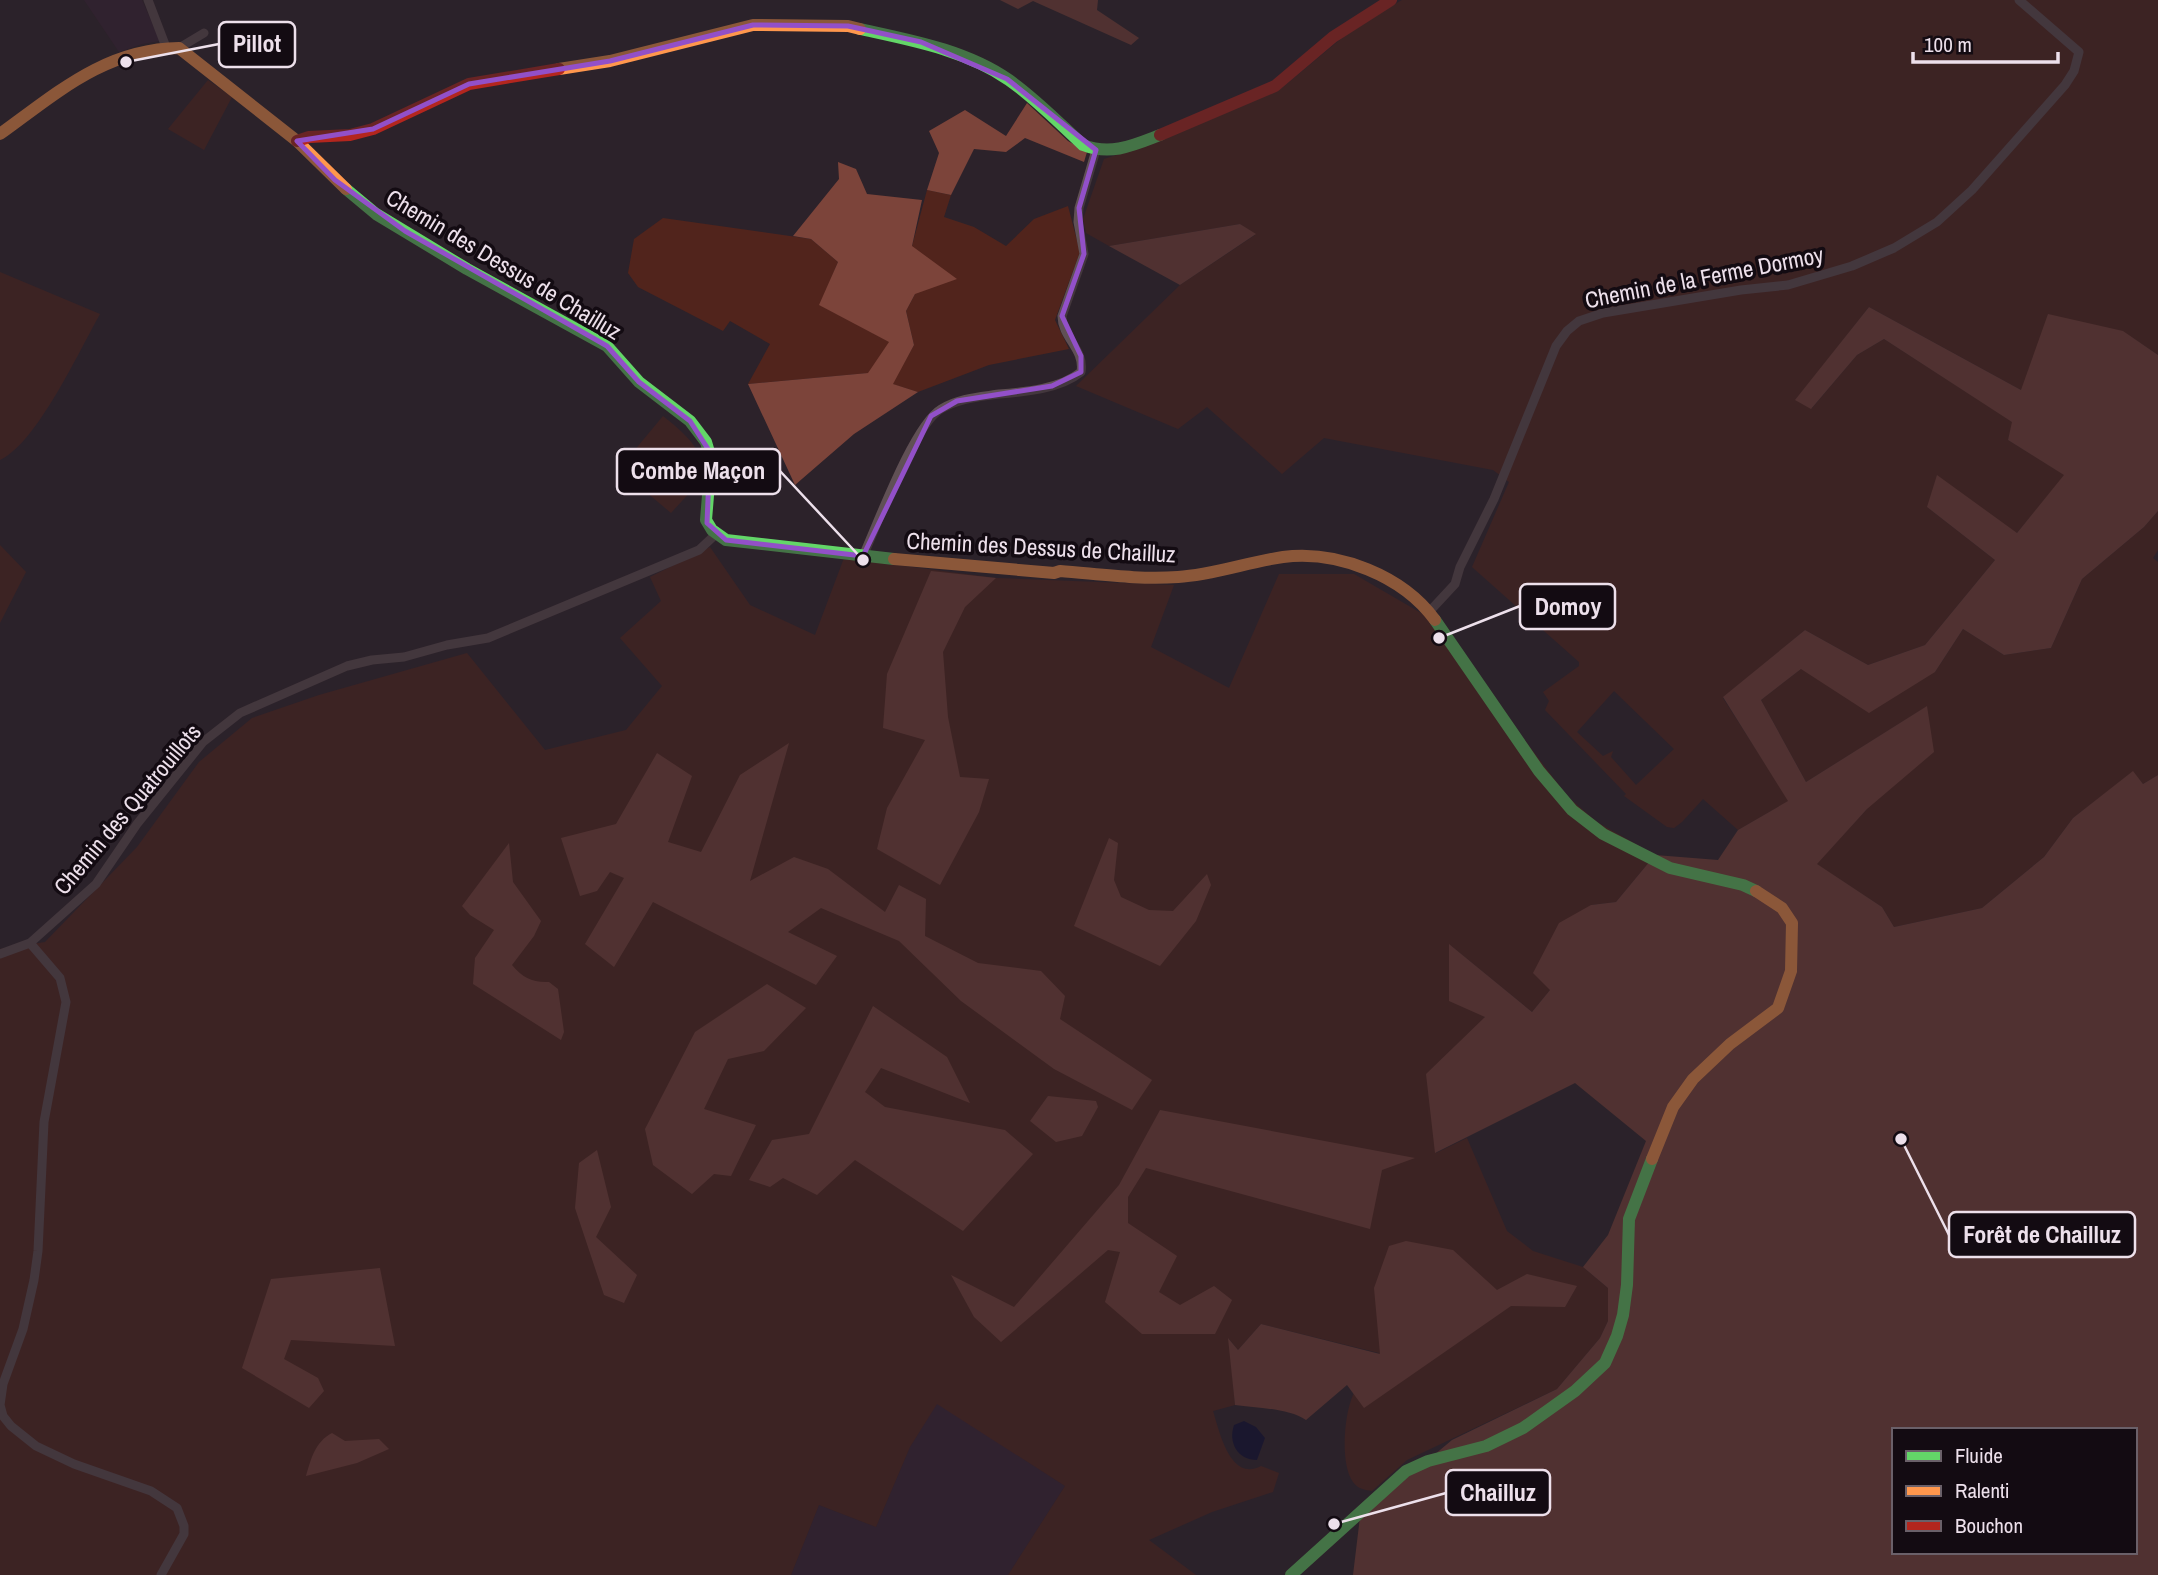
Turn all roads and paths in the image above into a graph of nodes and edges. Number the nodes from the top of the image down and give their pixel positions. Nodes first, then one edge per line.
1 (148, 0) edge
2 (1391, 0) edge
3 (2019, 0) edge
4 (204, 33) dead end
5 (173, 47) junction
6 (0, 134) edge
7 (297, 141) junction
8 (1096, 150) junction
9 (716, 534) junction
10 (863, 556) junction
11 (1430, 612) junction
12 (30, 943) junction
13 (0, 954) edge
14 (161, 1575) edge
15 (1291, 1575) edge

1 - 5 street
2 - 8 street
3 - 11 street, Chemin de la Ferme Dormoy
4 - 5 street
5 - 6 street
5 - 7 street, Chemin des Dessus de Chailluz
7 - 8 street
7 - 9 street, Chemin des Dessus de Chailluz
8 - 10 street
9 - 10 street, Chemin des Dessus de Chailluz
9 - 12 street, Chemin des Quatrouillots
10 - 11 street, Chemin des Dessus de Chailluz
11 - 15 street, Chemin des Dessus de Chailluz
12 - 13 street, Chemin des Quatrouillots
12 - 14 street

